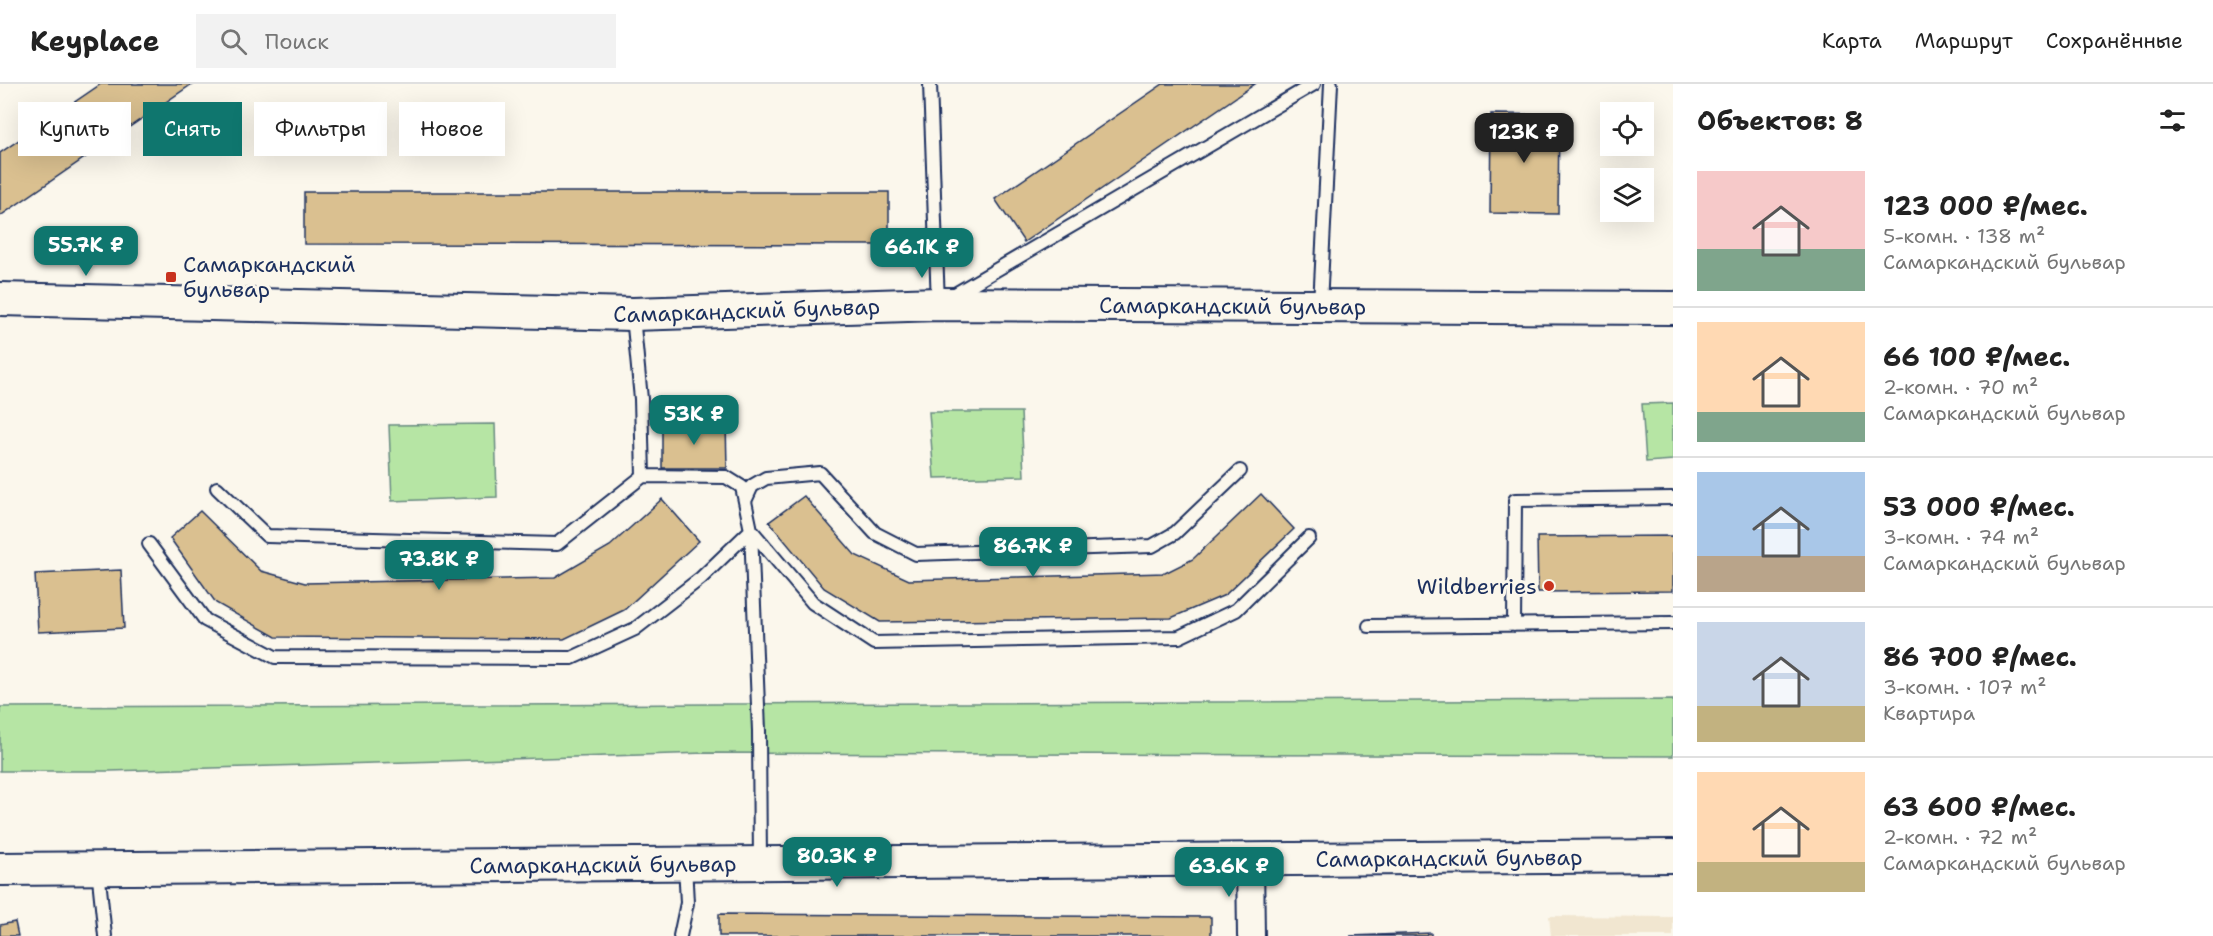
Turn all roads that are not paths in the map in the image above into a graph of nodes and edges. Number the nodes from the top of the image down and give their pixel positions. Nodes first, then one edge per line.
1 (930, 84) edge
2 (1314, 84) edge
3 (1331, 84) edge
4 (0, 299) edge
5 (938, 304) junction
6 (1320, 307) junction
7 (1673, 308) edge
8 (633, 314) junction
9 (1240, 471) dead end
10 (643, 476) junction
11 (217, 488) dead end
12 (1673, 498) edge
13 (746, 499) junction
14 (751, 530) junction
15 (1309, 538) dead end
16 (149, 544) dead end
17 (1673, 623) edge
18 (1514, 625) junction
19 (1369, 626) dead end
20 (1673, 856) edge
21 (1250, 860) junction
22 (760, 863) junction
23 (685, 864) junction
24 (98, 868) junction
25 (0, 869) edge
26 (105, 936) edge
27 (680, 936) edge
28 (1251, 936) edge

1 - 5 lane
2 - 5 lane
3 - 6 lane
4 - 8 street, Самаркандский бульвар
5 - 6 street, Самаркандский бульвар
5 - 8 street, Самаркандский бульвар
6 - 7 street, Самаркандский бульвар
8 - 10 lane
9 - 13 lane
10 - 11 lane
10 - 13 lane
12 - 18 lane
13 - 14 lane
14 - 15 lane
14 - 16 lane
14 - 22 lane
17 - 18 lane
18 - 19 lane
20 - 21 street, Самаркандский бульвар
21 - 22 street, Самаркандский бульвар
21 - 28 street
22 - 23 street, Самаркандский бульвар
23 - 24 street, Самаркандский бульвар
23 - 27 lane
24 - 25 street, Самаркандский бульвар
24 - 26 lane

